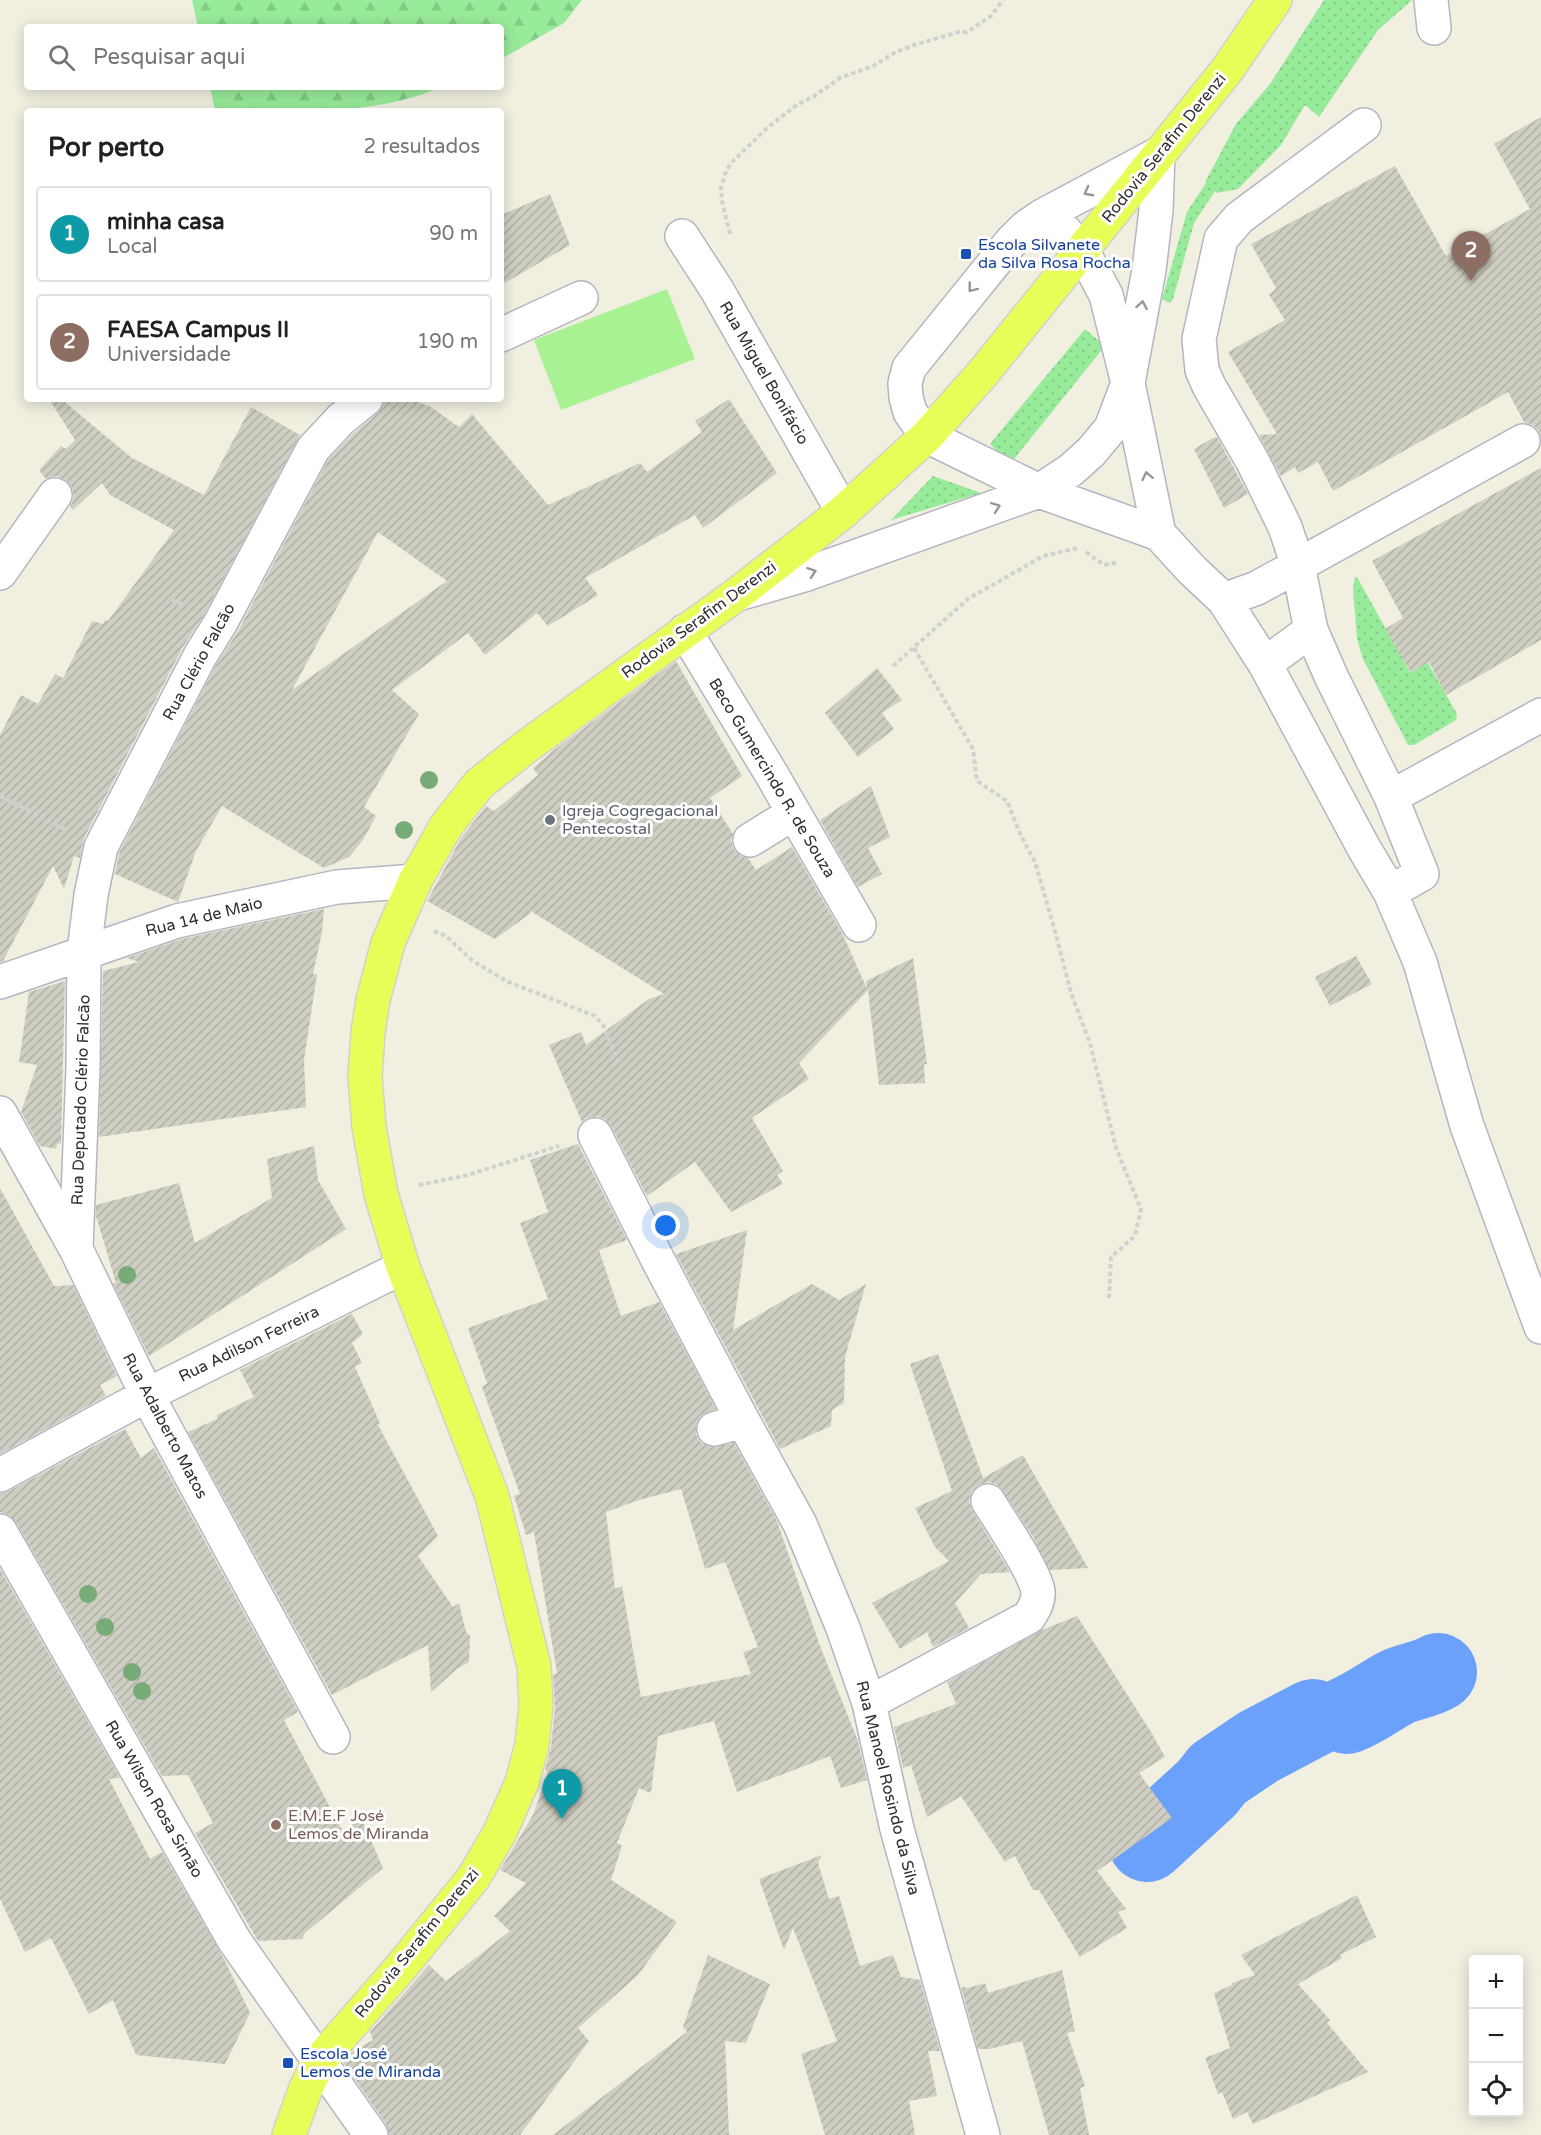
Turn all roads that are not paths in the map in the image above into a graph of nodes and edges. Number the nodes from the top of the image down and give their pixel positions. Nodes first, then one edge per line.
1 (1275, 0) edge
2 (1364, 125) dead end
3 (1158, 154) junction
4 (1042, 216) junction
5 (682, 236) dead end
6 (1082, 250) junction
7 (581, 298) dead end
8 (504, 334) edge
9 (1128, 383) junction
10 (362, 402) edge
11 (927, 436) junction
12 (1523, 441) dead end
13 (1039, 492) junction
14 (55, 495) dead end
15 (843, 512) junction
16 (1159, 534) junction
17 (1298, 565) junction
18 (0, 573) edge
19 (736, 595) junction
20 (1224, 600) junction
21 (1311, 630) junction
22 (685, 631) junction
23 (1265, 664) junction
24 (1541, 715) edge
25 (1391, 797) junction
26 (794, 813) junction
27 (750, 840) dead end
28 (415, 881) junction
29 (1390, 892) junction
30 (860, 925) dead end
31 (84, 951) junction
32 (0, 982) edge
33 (0, 1113) edge
34 (595, 1135) road end
35 (76, 1249) junction
36 (404, 1268) junction
37 (1541, 1327) edge
38 (147, 1395) junction
39 (0, 1475) edge
40 (988, 1501) dead end
41 (0, 1531) edge
42 (869, 1703) junction
43 (333, 1737) dead end
44 (320, 2060) junction
45 (289, 2135) edge
46 (371, 2135) edge
47 (983, 2135) edge

1 - 3 main road, Rodovia Serafim Derenzi
2 - 17 street
3 -> 4 street
3 - 6 main road, Rodovia Serafim Derenzi
9 -> 3 street
4 - 6 street
4 -> 11 street
5 - 15 street, Rua Miguel Bonifácio
6 - 9 street
6 - 11 main road, Rodovia Serafim Derenzi
7 - 8 street
9 - 13 street
16 -> 9 street
10 - 31 street, Rua Clério Falcão
11 - 13 street
11 - 15 main road, Rodovia Serafim Derenzi
12 - 17 street
13 - 16 street
19 -> 13 street
14 - 18 street
15 - 19 main road, Rodovia Serafim Derenzi
16 - 20 street
17 - 20 street
17 - 21 street
19 - 22 main road, Rodovia Serafim Derenzi
20 - 23 street
21 - 23 street
21 - 25 street
22 - 26 street, Beco Gumercindo R. de Souza
22 - 28 main road, Rodovia Serafim Derenzi
23 - 29 street
24 - 25 street
25 - 29 street
26 - 27 street
26 - 30 street, Beco Gumercindo R. de Souza
28 - 31 street, Rua 14 de Maio
28 - 36 main road, Rodovia Serafim Derenzi
29 - 37 street
31 - 32 street, Rua 14 de Maio
31 - 35 street, Rua Deputado Clério Falcão
33 - 35 street, Rua Adalberto Matos
34 - 42 street, Rua Manoel Rosindo da Silva
35 - 38 street, Rua Adalberto Matos
36 - 38 street, Rua Adilson Ferreira
36 - 44 main road, Rodovia Serafim Derenzi
38 - 39 street, Rua Adilson Ferreira
38 - 43 street, Rua Adalberto Matos
40 - 42 street
41 - 44 street, Rua Wilson Rosa Simão
42 - 47 street, Rua Manoel Rosindo da Silva
44 - 45 main road, Rodovia Serafim Derenzi
44 - 46 street, Rua Wilson Rosa Simão

